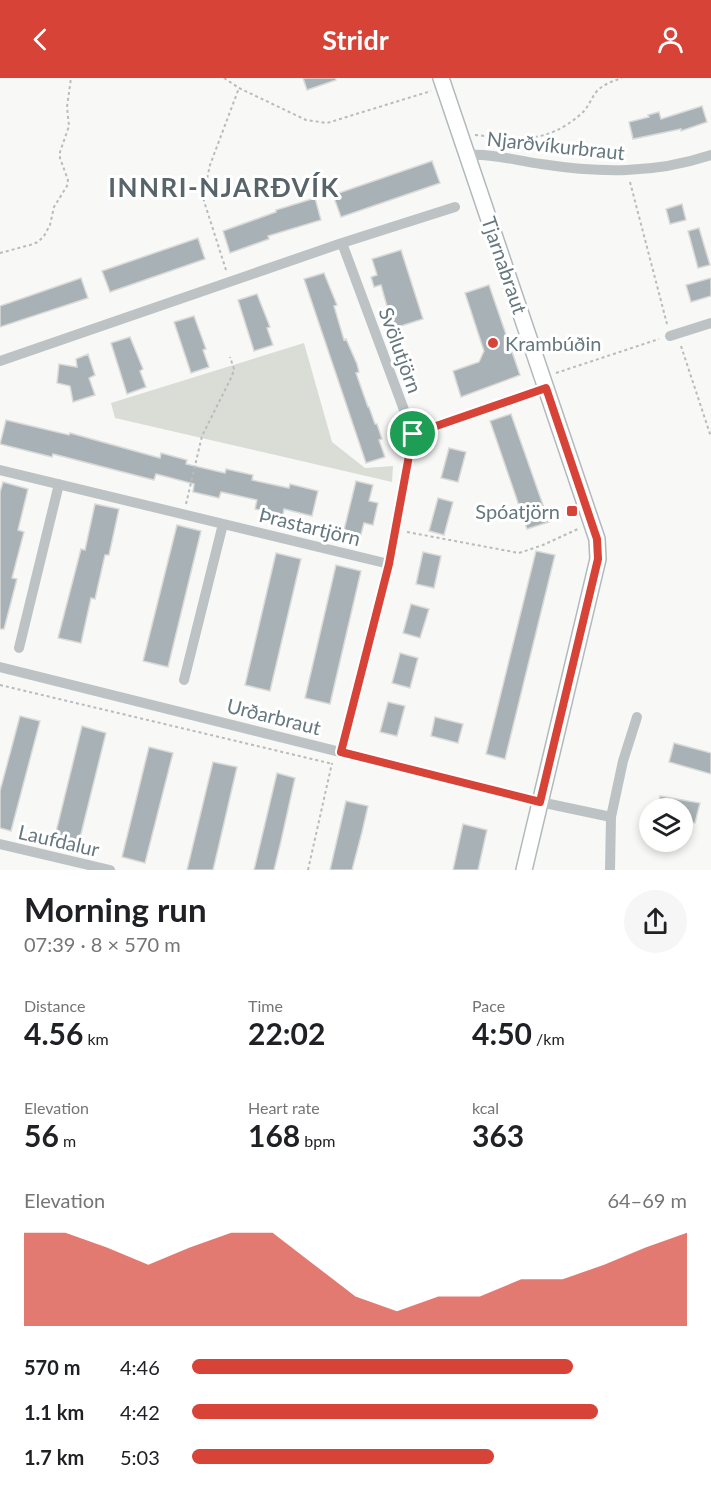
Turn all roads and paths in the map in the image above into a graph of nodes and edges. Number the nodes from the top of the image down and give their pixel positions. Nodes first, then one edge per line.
1 (71, 78) edge
2 (224, 78) edge
3 (622, 78) edge
4 (442, 83) edge
5 (239, 88) junction
6 (460, 133) junction
7 (468, 155) junction
8 (711, 156) edge
9 (627, 172) junction
10 (455, 207) dead end
11 (342, 243) junction
12 (0, 253) edge
13 (229, 281) junction
14 (711, 323) edge
15 (670, 336) junction
16 (230, 357) dead end
17 (0, 361) edge
18 (545, 382) junction
19 (413, 434) junction
20 (711, 437) edge
21 (0, 470) edge
22 (59, 484) junction
23 (183, 514) junction
24 (592, 522) junction
25 (223, 524) junction
26 (395, 529) junction
27 (389, 564) junction
28 (19, 648) dead end
29 (0, 667) edge
30 (184, 680) dead end
31 (0, 685) edge
32 (637, 717) dead end
33 (341, 752) junction
34 (540, 802) junction
35 (611, 817) junction
36 (0, 844) edge
37 (110, 870) edge
38 (308, 870) edge
39 (524, 870) edge
40 (610, 870) edge

1 - 12 path
2 - 5 path
3 - 6 path
4 - 5 path
4 - 6 street, Tjarnabraut
5 - 13 path
6 - 7 street, Tjarnabraut
7 - 9 street, Njarðvíkurbraut
7 - 18 street, Tjarnabraut
8 - 9 street, Njarðvíkurbraut
9 - 15 path
10 - 11 street
11 - 13 street
11 - 19 street, Svölutjörn
13 - 17 street
14 - 15 street
15 - 18 path
15 - 20 path
16 - 23 path
18 - 19 street
18 - 24 street, Tjarnabraut
19 - 26 street
21 - 22 street, Þrastartjörn
22 - 23 street, Þrastartjörn
22 - 28 street
23 - 25 street, Þrastartjörn
24 - 26 path
24 - 34 street, Tjarnabraut
25 - 27 street, Þrastartjörn
25 - 30 street
26 - 27 street
27 - 33 street
29 - 33 street, Urðarbraut
31 - 38 path
32 - 35 street
33 - 34 street, Urðarbraut
34 - 35 street, Urðarbraut
34 - 39 street, Tjarnabraut
35 - 40 street
36 - 37 street, Laufdalur

